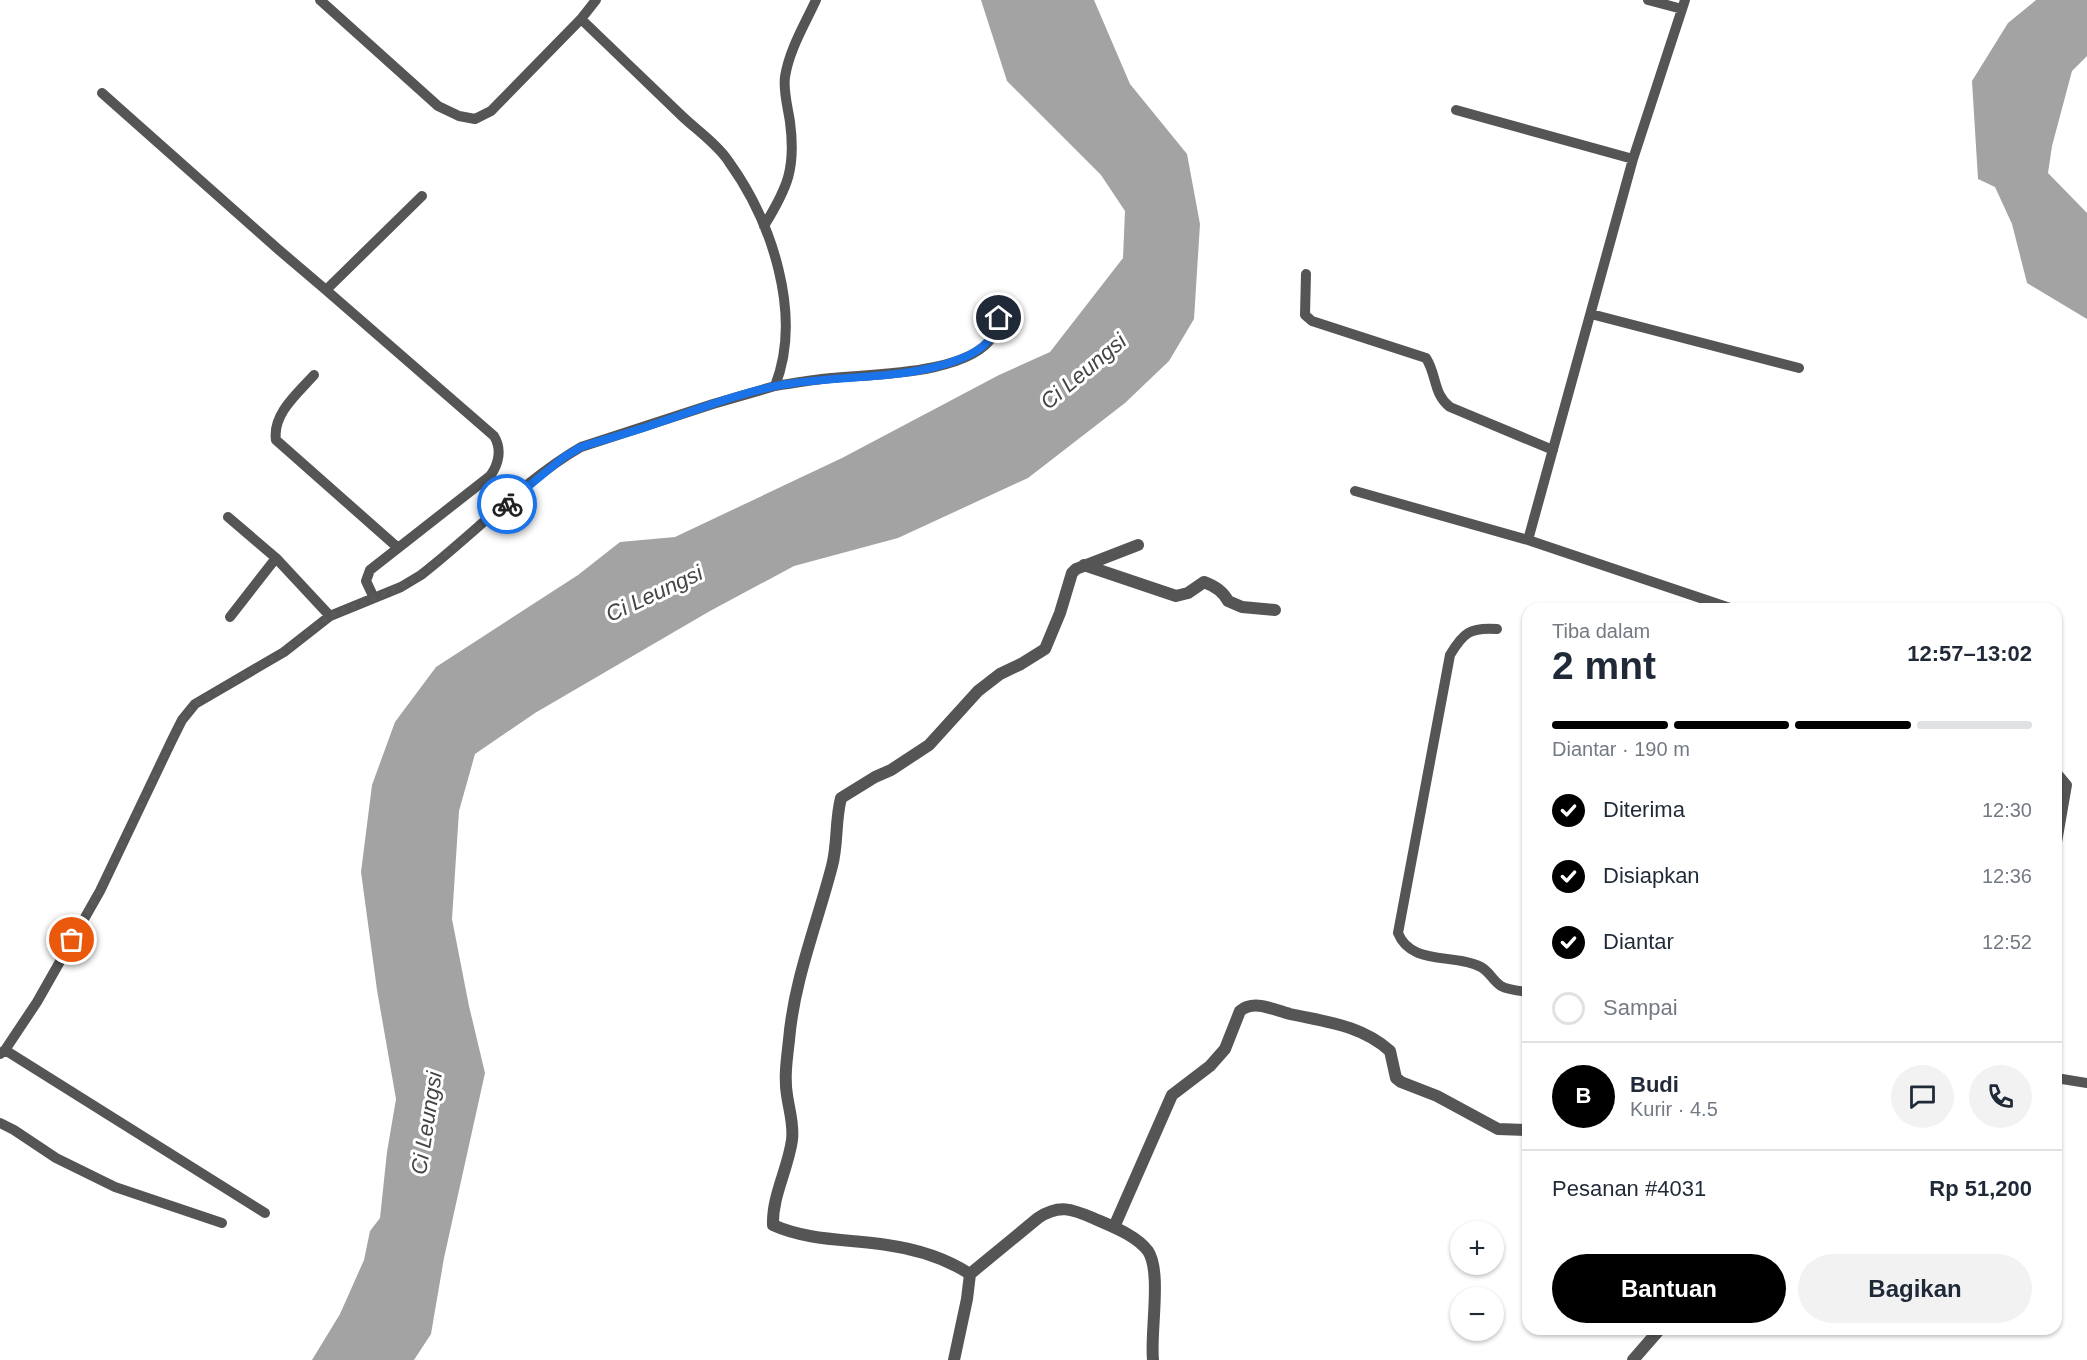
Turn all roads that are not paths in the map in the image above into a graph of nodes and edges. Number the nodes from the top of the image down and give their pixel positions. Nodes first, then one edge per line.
1 (320, 0) edge
2 (596, 0) edge
3 (816, 0) edge
4 (1648, 0) edge
5 (1684, 5) edge
6 (581, 19) junction
7 (102, 93) dead end
8 (1456, 111) dead end
9 (1633, 159) junction
10 (422, 196) dead end
11 (764, 226) junction
12 (1306, 274) dead end
13 (326, 290) junction
14 (1591, 314) junction
15 (999, 318) dead end
16 (1799, 368) dead end
17 (314, 375) dead end
18 (775, 386) junction
19 (1553, 450) junction
20 (1355, 491) dead end
21 (228, 517) dead end
22 (1528, 540) junction
23 (1138, 545) dead end
24 (397, 547) junction
25 (276, 558) junction
26 (1084, 565) junction
27 (374, 598) junction
28 (1715, 603) edge
29 (1275, 610) dead end
30 (330, 616) junction
31 (230, 617) dead end
32 (1497, 629) dead end
33 (2062, 779) edge
34 (2062, 814) edge
35 (1522, 991) edge
36 (3, 1052) edge
37 (2062, 1079) edge
38 (2087, 1083) edge
39 (0, 1123) edge
40 (1522, 1130) edge
41 (265, 1213) dead end
42 (222, 1223) dead end
43 (1114, 1227) junction
44 (970, 1274) junction
45 (1655, 1335) edge
46 (954, 1360) edge
47 (1153, 1360) edge
48 (1633, 1360) edge

1 - 6 lane
2 - 6 lane
3 - 11 lane
4 - 5 lane
5 - 9 lane
6 - 11 lane
7 - 13 lane
8 - 9 lane
9 - 14 lane
10 - 13 lane
11 - 18 lane
12 - 19 lane
13 - 24 lane
14 - 16 lane
14 - 19 lane
15 - 18 lane
17 - 24 lane
18 - 27 lane
19 - 22 lane
20 - 22 lane
21 - 25 lane
22 - 28 lane
23 - 26 street
24 - 27 lane
25 - 30 lane
25 - 31 lane
26 - 29 street
26 - 44 street
27 - 30 lane
30 - 36 lane
32 - 35 lane
33 - 34 lane
36 - 41 lane
37 - 38 lane
39 - 42 lane
40 - 43 street
43 - 44 street
43 - 47 street
44 - 46 street
45 - 48 street

